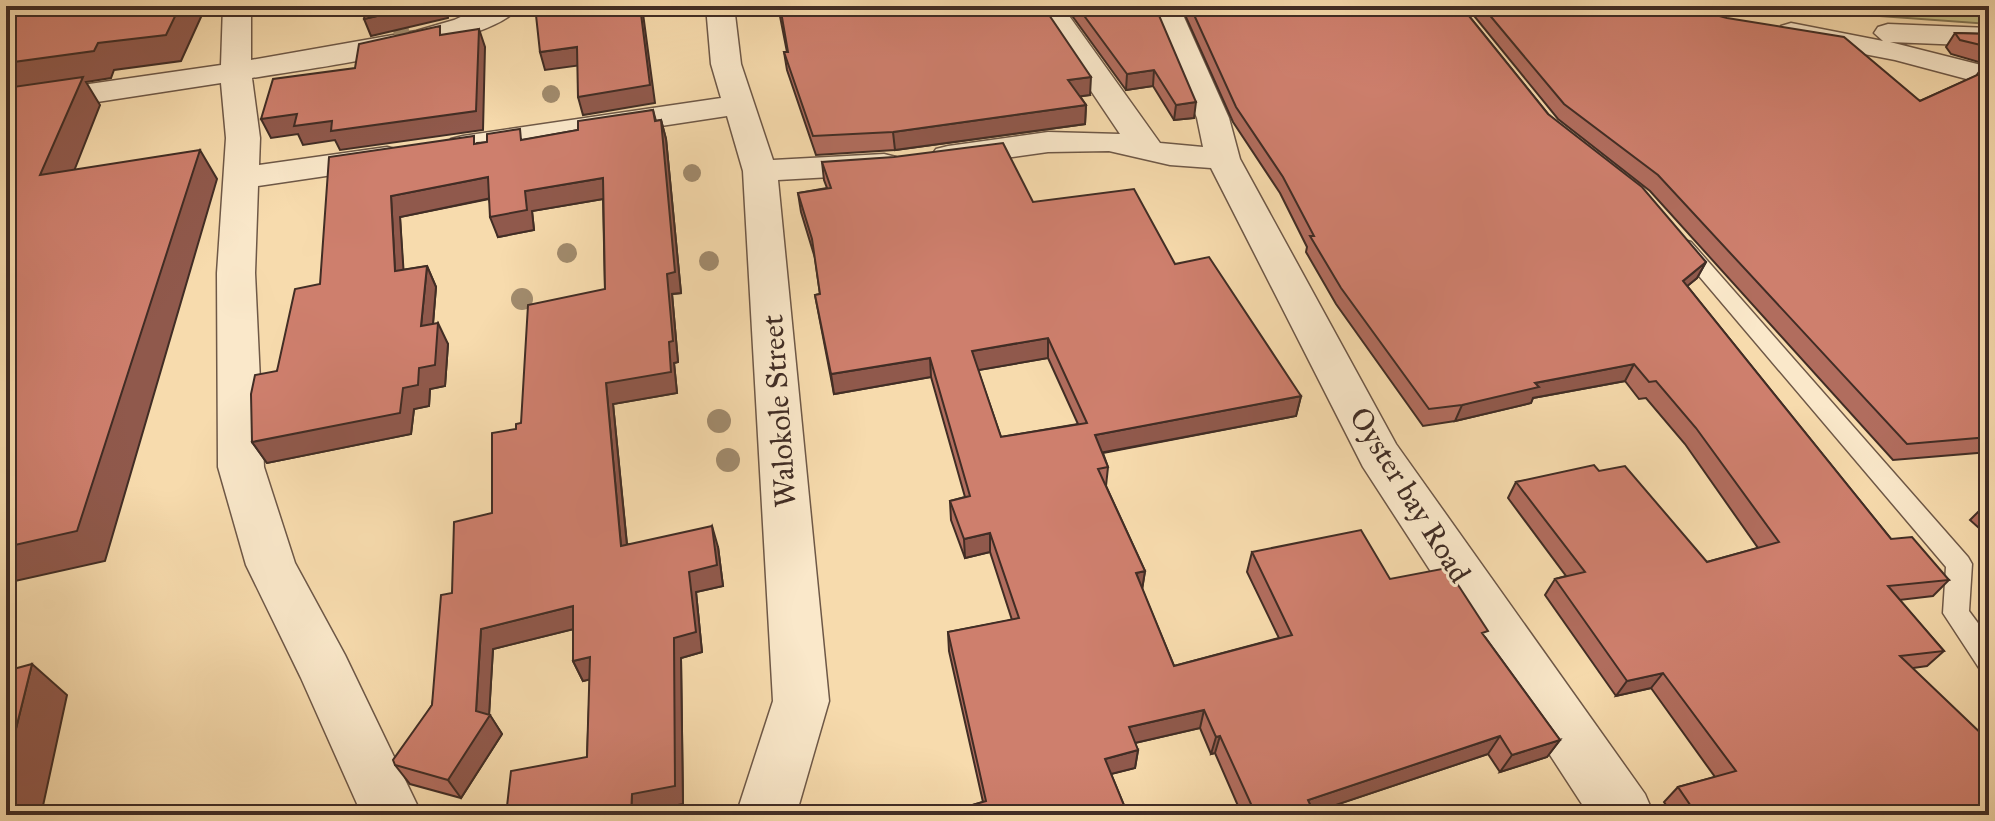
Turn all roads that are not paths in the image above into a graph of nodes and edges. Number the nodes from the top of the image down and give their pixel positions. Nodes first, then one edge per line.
1 (237, 6) edge
2 (506, 6) edge
3 (720, 6) edge
4 (1048, 6) edge
5 (1165, 6) edge
6 (1771, 30) edge
7 (1816, 35) junction
8 (1989, 37) edge
9 (236, 74) junction
10 (1989, 76) edge
11 (739, 105) junction
12 (6, 106) edge
13 (1149, 151) junction
14 (1223, 159) junction
15 (760, 171) junction
16 (243, 178) junction
17 (1673, 233) edge
18 (1989, 660) edge
19 (392, 815) edge
20 (766, 815) edge
21 (1624, 815) edge

1 - 9 street
2 - 9 street
3 - 11 street, Walokole Street
4 - 13 street
5 - 14 street, Oyster bay Road
6 - 7 street
7 - 8 street
7 - 10 street
9 - 12 street
9 - 16 street
11 - 15 street, Walokole Street
11 - 16 street
13 - 14 street
13 - 15 street
14 - 21 street, Oyster bay Road
15 - 20 street, Walokole Street
16 - 19 street
17 - 18 lane

